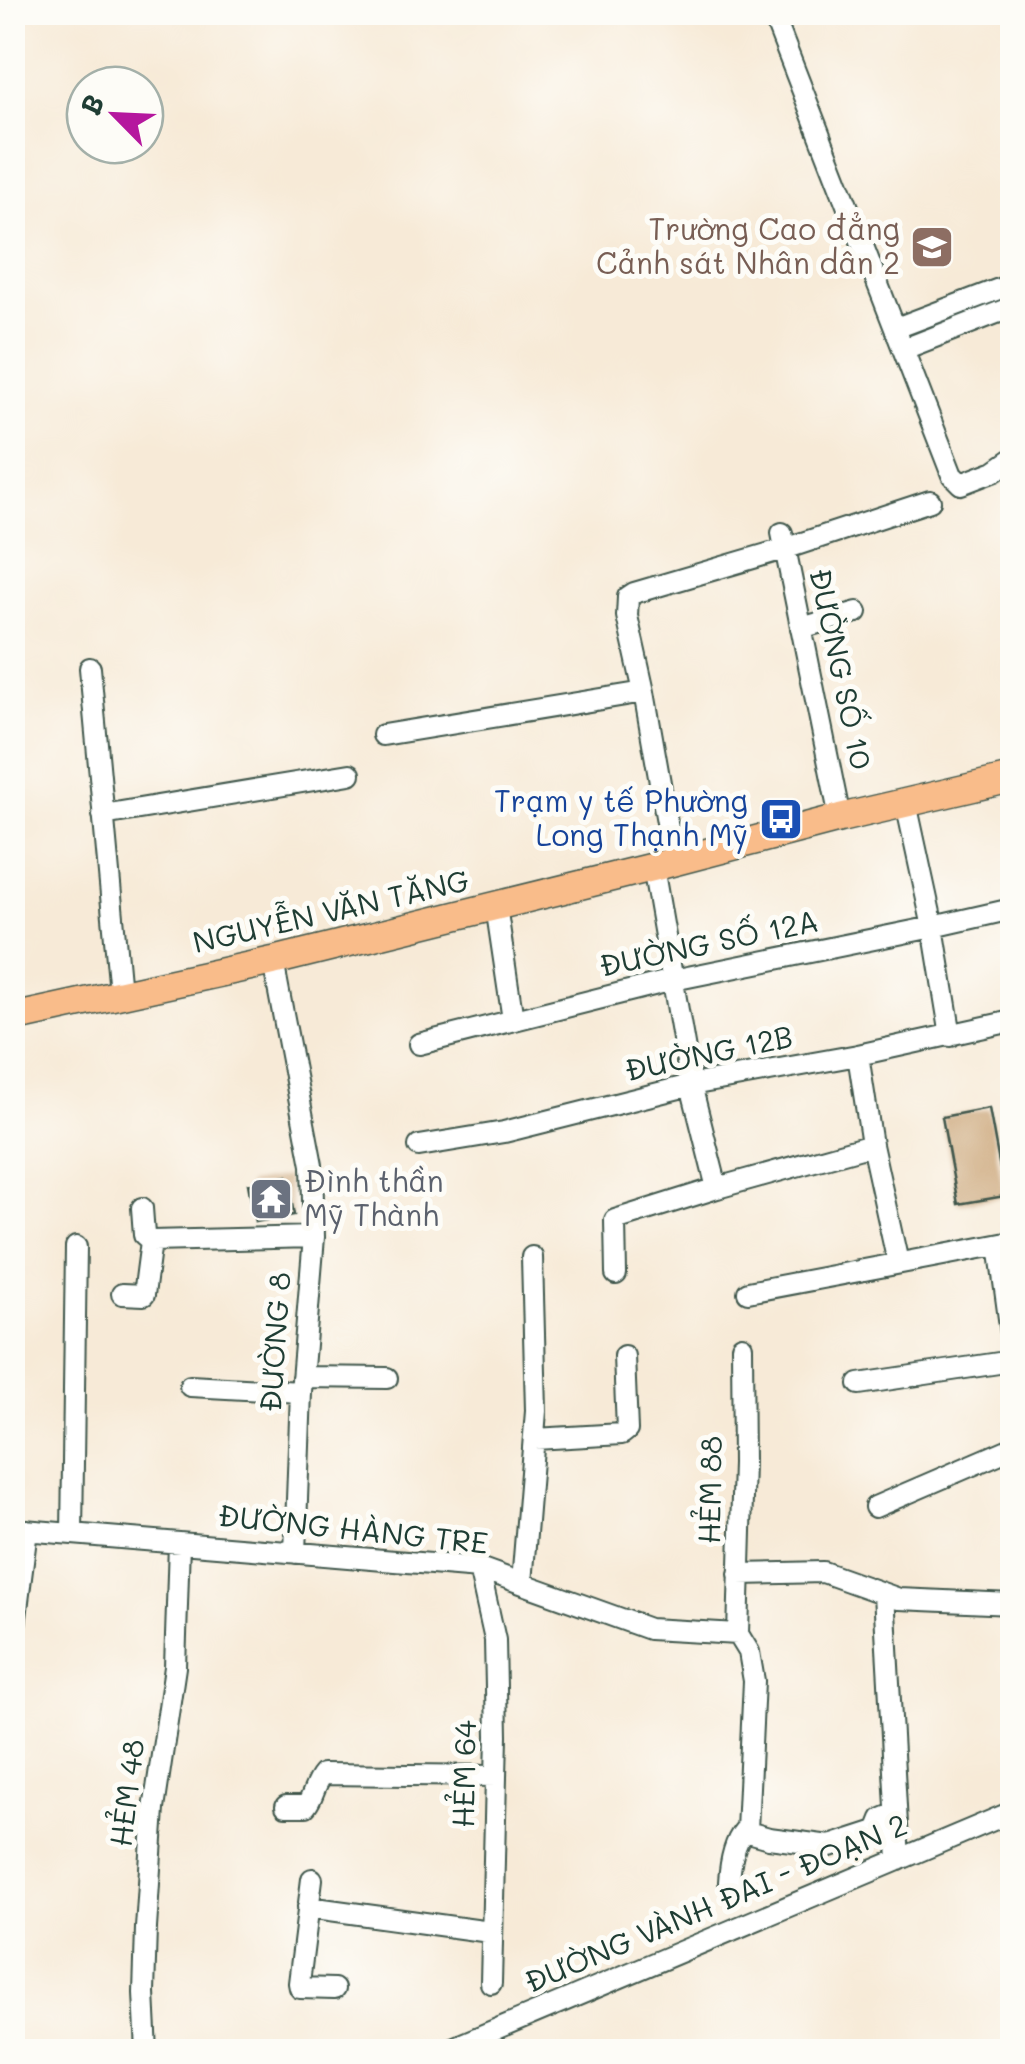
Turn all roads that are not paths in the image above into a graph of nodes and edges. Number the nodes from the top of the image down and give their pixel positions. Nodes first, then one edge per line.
1 (772, 12) edge
2 (1012, 284) edge
3 (1012, 307) edge
4 (896, 328) junction
5 (904, 349) junction
6 (1012, 459) edge
7 (930, 501) dead end
8 (783, 541) junction
9 (857, 612) dead end
10 (801, 628) junction
11 (90, 668) dead end
12 (644, 692) junction
13 (383, 734) dead end
14 (350, 774) dead end
15 (1012, 778) edge
16 (906, 802) junction
17 (104, 815) junction
18 (840, 818) junction
19 (663, 865) junction
20 (496, 906) junction
21 (1012, 909) edge
22 (934, 928) junction
23 (272, 960) junction
24 (672, 980) junction
25 (120, 994) junction
26 (12, 1018) edge
27 (513, 1020) junction
28 (1012, 1022) edge
29 (951, 1036) junction
30 (419, 1044) dead end
31 (858, 1055) junction
32 (691, 1085) junction
33 (872, 1145) junction
34 (419, 1146) dead end
35 (717, 1188) junction
36 (142, 1208) dead end
37 (314, 1237) junction
38 (151, 1241) junction
39 (1006, 1243) edge
40 (76, 1248) dead end
41 (532, 1257) dead end
42 (898, 1264) junction
43 (616, 1274) dead end
44 (748, 1292) dead end
45 (122, 1294) dead end
46 (1012, 1341) edge
47 (742, 1346) dead end
48 (624, 1356) dead end
49 (1012, 1361) edge
50 (387, 1378) dead end
51 (302, 1384) junction
52 (859, 1384) dead end
53 (190, 1386) dead end
54 (535, 1439) junction
55 (1012, 1448) edge
56 (876, 1507) dead end
57 (20, 1529) edge
58 (72, 1534) junction
59 (179, 1542) junction
60 (295, 1552) junction
61 (480, 1568) junction
62 (740, 1574) junction
63 (522, 1584) junction
64 (884, 1594) junction
65 (1012, 1604) edge
66 (738, 1634) junction
67 (12, 1649) edge
68 (496, 1776) junction
69 (286, 1806) dead end
70 (1012, 1812) edge
71 (896, 1814) junction
72 (747, 1830) junction
73 (898, 1860) junction
74 (312, 1879) dead end
75 (728, 1882) dead end
76 (308, 1907) junction
77 (490, 1932) junction
78 (491, 1983) dead end
79 (334, 1989) dead end
80 (148, 2052) edge
81 (444, 2052) edge

1 - 4 street
2 - 4 street
3 - 5 street
4 - 5 street
5 - 6 street
7 - 8 street
8 - 10 street, ĐƯỜNG SỐ 10
8 - 12 street
9 - 10 street
10 - 18 street, ĐƯỜNG SỐ 10
11 - 17 street
12 - 13 street
12 - 19 street
14 - 17 street
15 - 16 main road, NGUYỄN VĂN TĂNG
16 - 18 main road, NGUYỄN VĂN TĂNG
16 - 22 street
17 - 25 street
18 - 19 main road, NGUYỄN VĂN TĂNG
19 - 20 main road, NGUYỄN VĂN TĂNG
19 - 24 street
20 - 23 main road, NGUYỄN VĂN TĂNG
20 - 27 street
21 - 22 street, ĐƯỜNG SỐ 12A
22 - 24 street, ĐƯỜNG SỐ 12A
22 - 29 street
23 - 25 main road, NGUYỄN VĂN TĂNG
23 - 37 street, ĐƯỜNG 8
24 - 27 street, ĐƯỜNG SỐ 12A
24 - 32 street
25 - 26 main road, NGUYỄN VĂN TĂNG
27 - 30 street, ĐƯỜNG SỐ 12A
28 - 29 street, ĐƯỜNG 12B
29 - 31 street, ĐƯỜNG 12B
31 - 32 street, ĐƯỜNG 12B
31 - 33 street
32 - 34 street, ĐƯỜNG 12B
32 - 35 street
33 - 35 street
33 - 42 street
35 - 43 street
36 - 38 street
37 - 38 street
37 - 51 street, ĐƯỜNG 8
38 - 45 street
39 - 42 street
39 - 46 street
40 - 58 street
41 - 54 street
42 - 44 street
47 - 62 street, HẺM 88
48 - 54 street
49 - 52 street
50 - 51 street
51 - 53 street
51 - 60 street, ĐƯỜNG 8
54 - 63 street
55 - 56 street
57 - 58 street, ĐƯỜNG HÀNG TRE
57 - 67 street
58 - 59 street, ĐƯỜNG HÀNG TRE
59 - 60 street, ĐƯỜNG HÀNG TRE
59 - 80 street, HẺM 48
60 - 61 street, ĐƯỜNG HÀNG TRE
61 - 63 street, ĐƯỜNG HÀNG TRE
61 - 68 street, HẺM 64
62 - 64 street
62 - 66 street, HẺM 88
63 - 66 street, ĐƯỜNG HÀNG TRE
64 - 65 street
64 - 71 street
66 - 72 street
68 - 69 street
68 - 77 street, HẺM 64
70 - 73 street, ĐƯỜNG VÀNH ĐAI - ĐOẠN 2
71 - 72 street
71 - 73 street
72 - 75 street
73 - 81 street, ĐƯỜNG VÀNH ĐAI - ĐOẠN 2
74 - 76 street
76 - 77 street
76 - 79 street
77 - 78 street, HẺM 64

